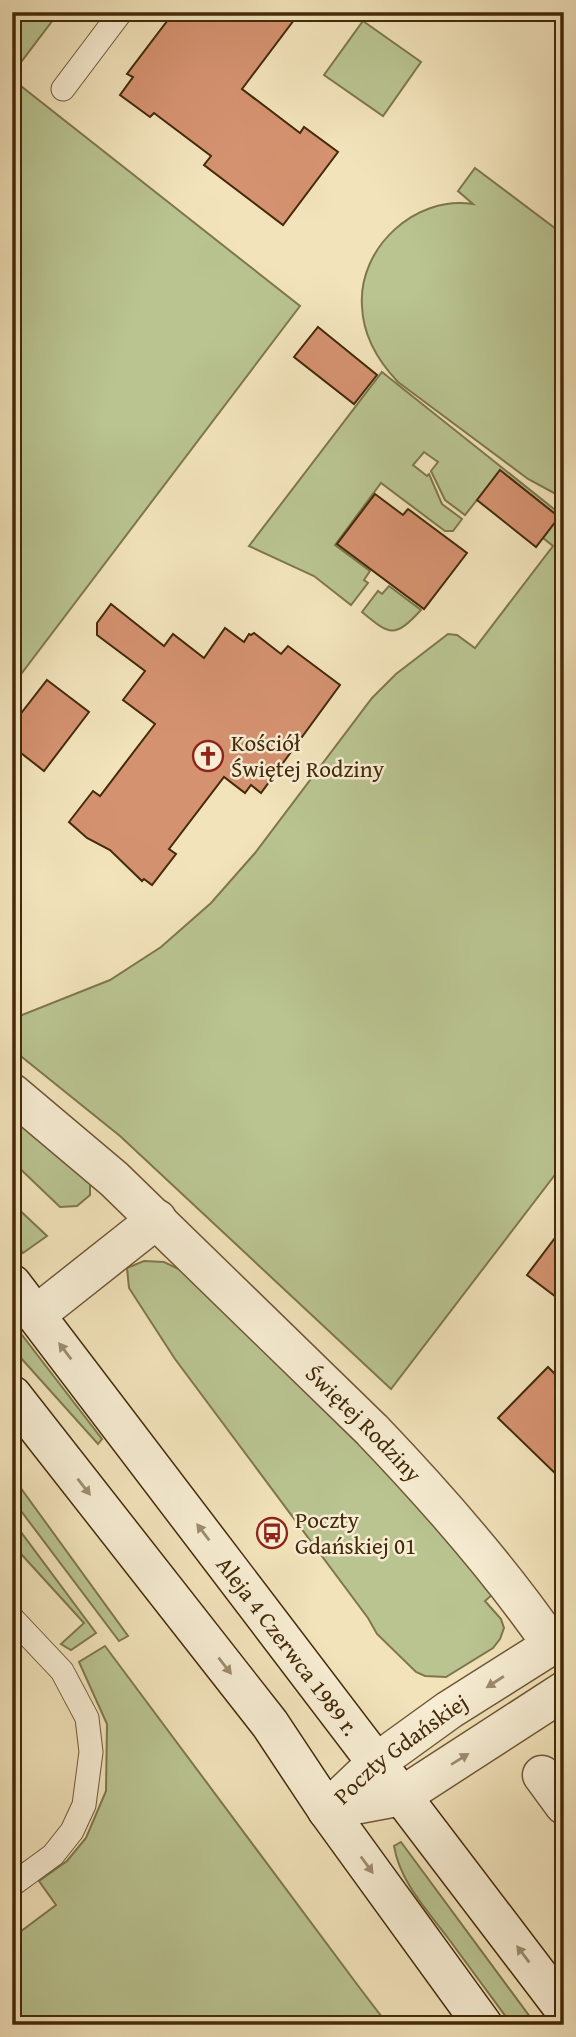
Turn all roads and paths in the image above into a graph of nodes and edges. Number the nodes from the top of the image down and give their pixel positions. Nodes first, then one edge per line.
1 (121, 12) edge
2 (63, 89) dead end
3 (12, 1093) edge
4 (157, 1219) junction
5 (12, 1284) edge
6 (37, 1314) junction
7 (12, 1395) edge
8 (12, 1618) edge
9 (558, 1643) edge
10 (564, 1691) edge
11 (377, 1762) junction
12 (402, 1796) junction
13 (327, 1810) junction
14 (12, 1885) edge
15 (564, 2009) edge
16 (483, 2025) edge

1 - 2 lane
3 - 4 main road, Świętej Rodziny
4 - 6 main road
4 - 9 main road, Świętej Rodziny
5 - 6 main road, Aleja 4 Czerwca 1989 r.
11 -> 6 main road, Aleja 4 Czerwca 1989 r.
7 -> 13 main road
8 - 14 lane
9 -> 11 main road, Poczty Gdańskiej
12 -> 10 main road, Poczty Gdańskiej
11 - 12 main road, Aleja 4 Czerwca 1989 r.
11 - 13 main road, Poczty Gdańskiej
12 - 13 main road, Poczty Gdańskiej
15 -> 12 main road, Aleja 4 Czerwca 1989 r.
13 -> 16 main road

